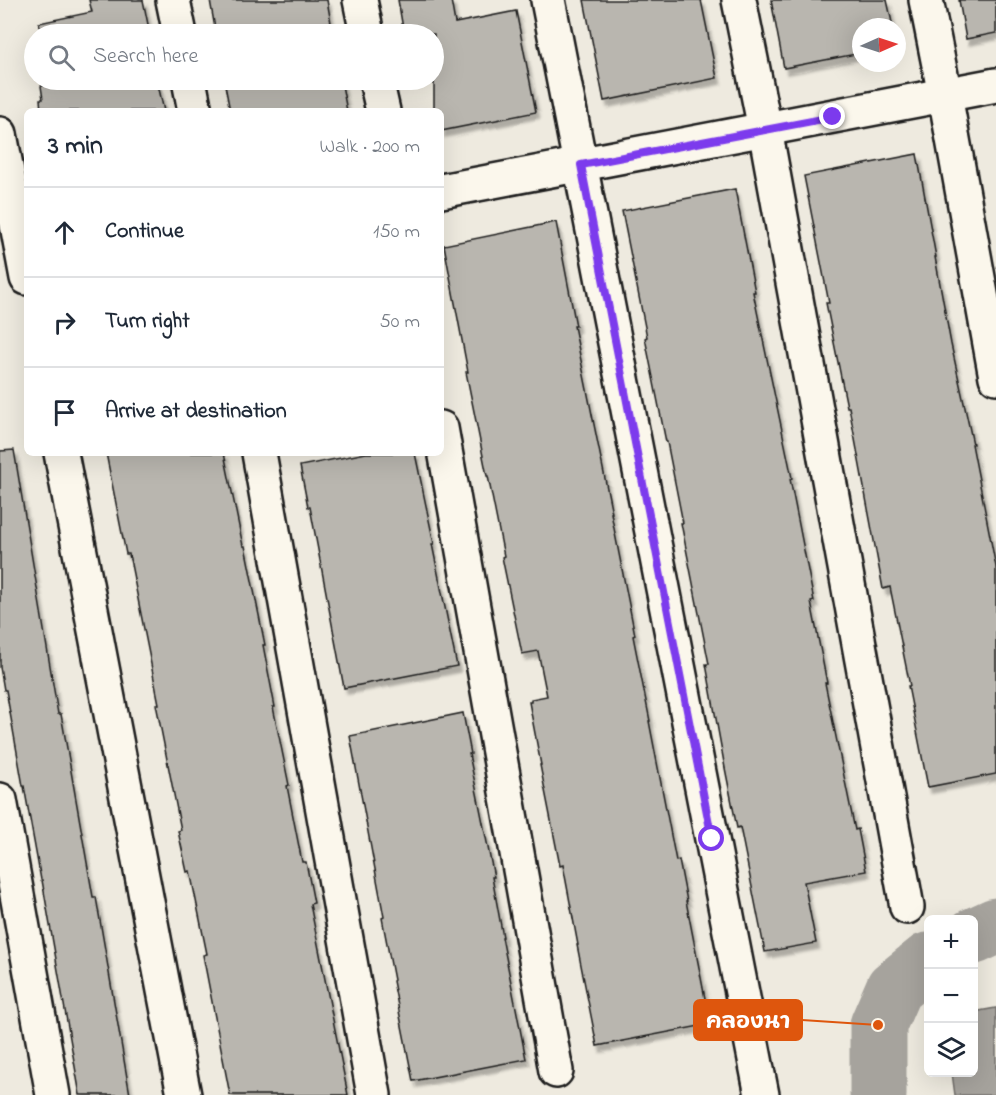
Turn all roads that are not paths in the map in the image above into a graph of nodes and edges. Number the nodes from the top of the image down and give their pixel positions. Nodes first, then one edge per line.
1 (173, 0) edge
2 (360, 0) edge
3 (548, 0) edge
4 (739, 0) edge
5 (926, 0) edge
6 (178, 24) edge
7 (365, 24) edge
8 (996, 85) edge
9 (191, 90) edge
10 (378, 90) edge
11 (945, 95) junction
12 (194, 108) edge
13 (381, 108) edge
14 (765, 129) junction
15 (0, 134) edge
16 (581, 165) junction
17 (444, 190) edge
18 (20, 275) edge
19 (996, 377) edge
20 (444, 445) edge
21 (62, 456) edge
22 (260, 456) edge
23 (0, 800) edge
24 (907, 907) dead end
25 (556, 1071) dead end
26 (53, 1095) edge
27 (184, 1095) edge
28 (374, 1095) edge
29 (762, 1095) edge

1 - 6 street
2 - 7 street
3 - 16 street
4 - 14 street
5 - 11 street
8 - 11 street
9 - 12 street
10 - 13 street
11 - 14 street
11 - 19 street
14 - 16 street
14 - 24 street
15 - 18 street
16 - 17 street
16 - 29 street
20 - 25 street
21 - 27 street
22 - 28 street
23 - 26 street

